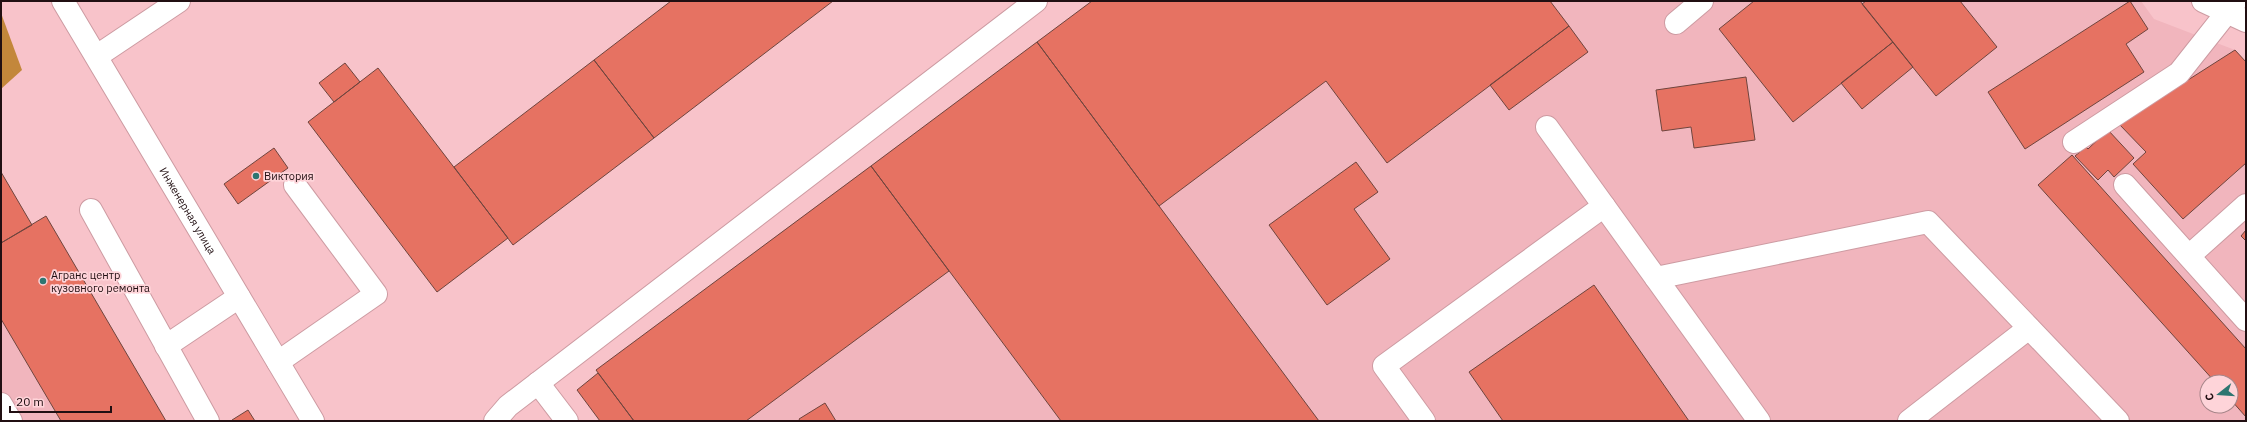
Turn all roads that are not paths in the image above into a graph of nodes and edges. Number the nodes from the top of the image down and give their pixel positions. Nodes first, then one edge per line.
1 (64, 1) edge
2 (179, 1) edge
3 (1036, 1) edge
4 (1702, 1) edge
5 (2203, 1) edge
6 (2231, 6) edge
7 (2246, 21) edge
8 (1676, 23) dead end
9 (97, 56) junction
10 (1547, 127) dead end
11 (2074, 142) dead end
12 (295, 185) dead end
13 (2125, 185) dead end
14 (2246, 205) edge
15 (1604, 206) junction
16 (91, 210) dead end
17 (2189, 256) junction
18 (1656, 278) junction
19 (239, 297) junction
20 (2246, 320) edge
21 (2029, 328) junction
22 (166, 346) junction
23 (278, 362) junction
24 (538, 383) junction
25 (1, 404) edge
26 (11, 421) edge
27 (208, 421) edge
28 (313, 421) edge
29 (495, 421) edge
30 (567, 421) edge
31 (1424, 421) edge
32 (1759, 421) edge
33 (1910, 421) edge
34 (2118, 421) edge

1 - 9 street, Инженерная улица
2 - 9 street
3 - 24 street
4 - 8 street
5 - 6 street
6 - 7 street
6 - 11 street
9 - 19 street, Инженерная улица
10 - 15 street
12 - 23 street
13 - 17 street
14 - 17 street
15 - 18 street
15 - 31 street
16 - 22 street
17 - 20 street
18 - 21 street
18 - 32 street
19 - 22 street
19 - 23 street, Инженерная улица
21 - 33 street
21 - 34 street
22 - 27 street
23 - 28 street, Инженерная улица
24 - 29 street
24 - 30 street
25 - 26 street

